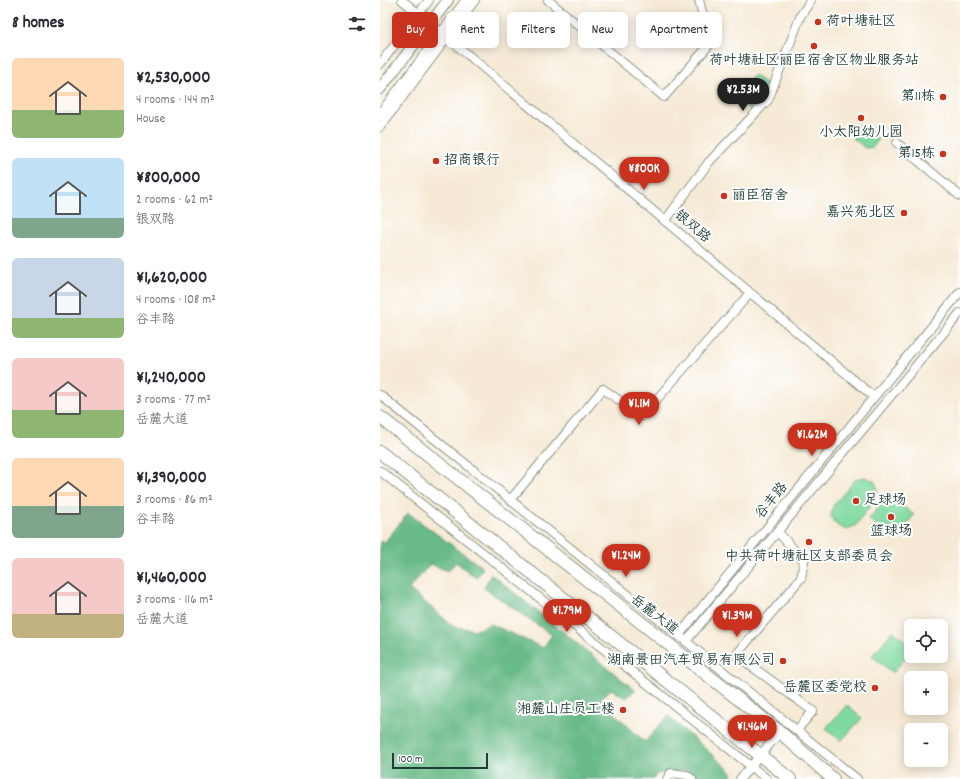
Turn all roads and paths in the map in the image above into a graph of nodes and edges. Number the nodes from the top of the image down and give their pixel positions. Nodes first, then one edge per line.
1 (402, 0) edge
2 (429, 0) edge
3 (448, 0) edge
4 (467, 0) edge
5 (475, 0) edge
6 (548, 0) edge
7 (699, 0) edge
8 (811, 0) edge
9 (416, 12) edge
10 (420, 12) edge
11 (438, 13) edge
12 (438, 30) edge
13 (445, 35) junction
14 (392, 48) edge
15 (412, 48) edge
16 (380, 64) edge
17 (380, 89) edge
18 (380, 114) edge
19 (380, 127) edge
20 (897, 143) dead end
21 (960, 196) edge
22 (665, 221) junction
23 (960, 292) edge
24 (750, 293) junction
25 (960, 313) edge
26 (380, 395) edge
27 (874, 397) junction
28 (380, 417) edge
29 (380, 452) edge
30 (380, 471) edge
31 (511, 499) junction
32 (778, 532) junction
33 (680, 634) junction
34 (687, 640) junction
35 (798, 730) junction
36 (780, 732) junction
37 (760, 755) junction
38 (751, 766) junction
39 (667, 779) edge
40 (692, 779) edge
41 (740, 779) edge
42 (767, 779) edge
43 (790, 779) edge
44 (833, 779) edge
45 (857, 779) edge

1 - 9 street, 银双路
2 - 10 street
3 - 11 main road
4 - 13 main road
5 - 13 street
6 - 7 street
8 - 22 street
12 - 13 street, 银双路
13 - 18 main road
13 - 19 street
13 - 22 street, 银双路
14 - 16 street
15 - 17 main road
20 - 21 street
22 - 24 street, 银双路
23 - 27 street, 谷丰路
24 - 27 street, 银双路
24 - 31 street
25 - 32 street, 谷丰路
26 - 31 street
27 - 33 street, 谷丰路
28 - 36 highway, 岳麓大道
29 - 37 highway
30 - 38 street
31 - 33 street
32 - 34 street, 谷丰路
32 - 35 street
33 - 34 street
34 - 35 street
35 - 45 street
36 - 37 street
36 - 44 highway, 岳麓大道
37 - 38 street
37 - 43 highway
38 - 41 street
38 - 42 street
39 - 40 street

